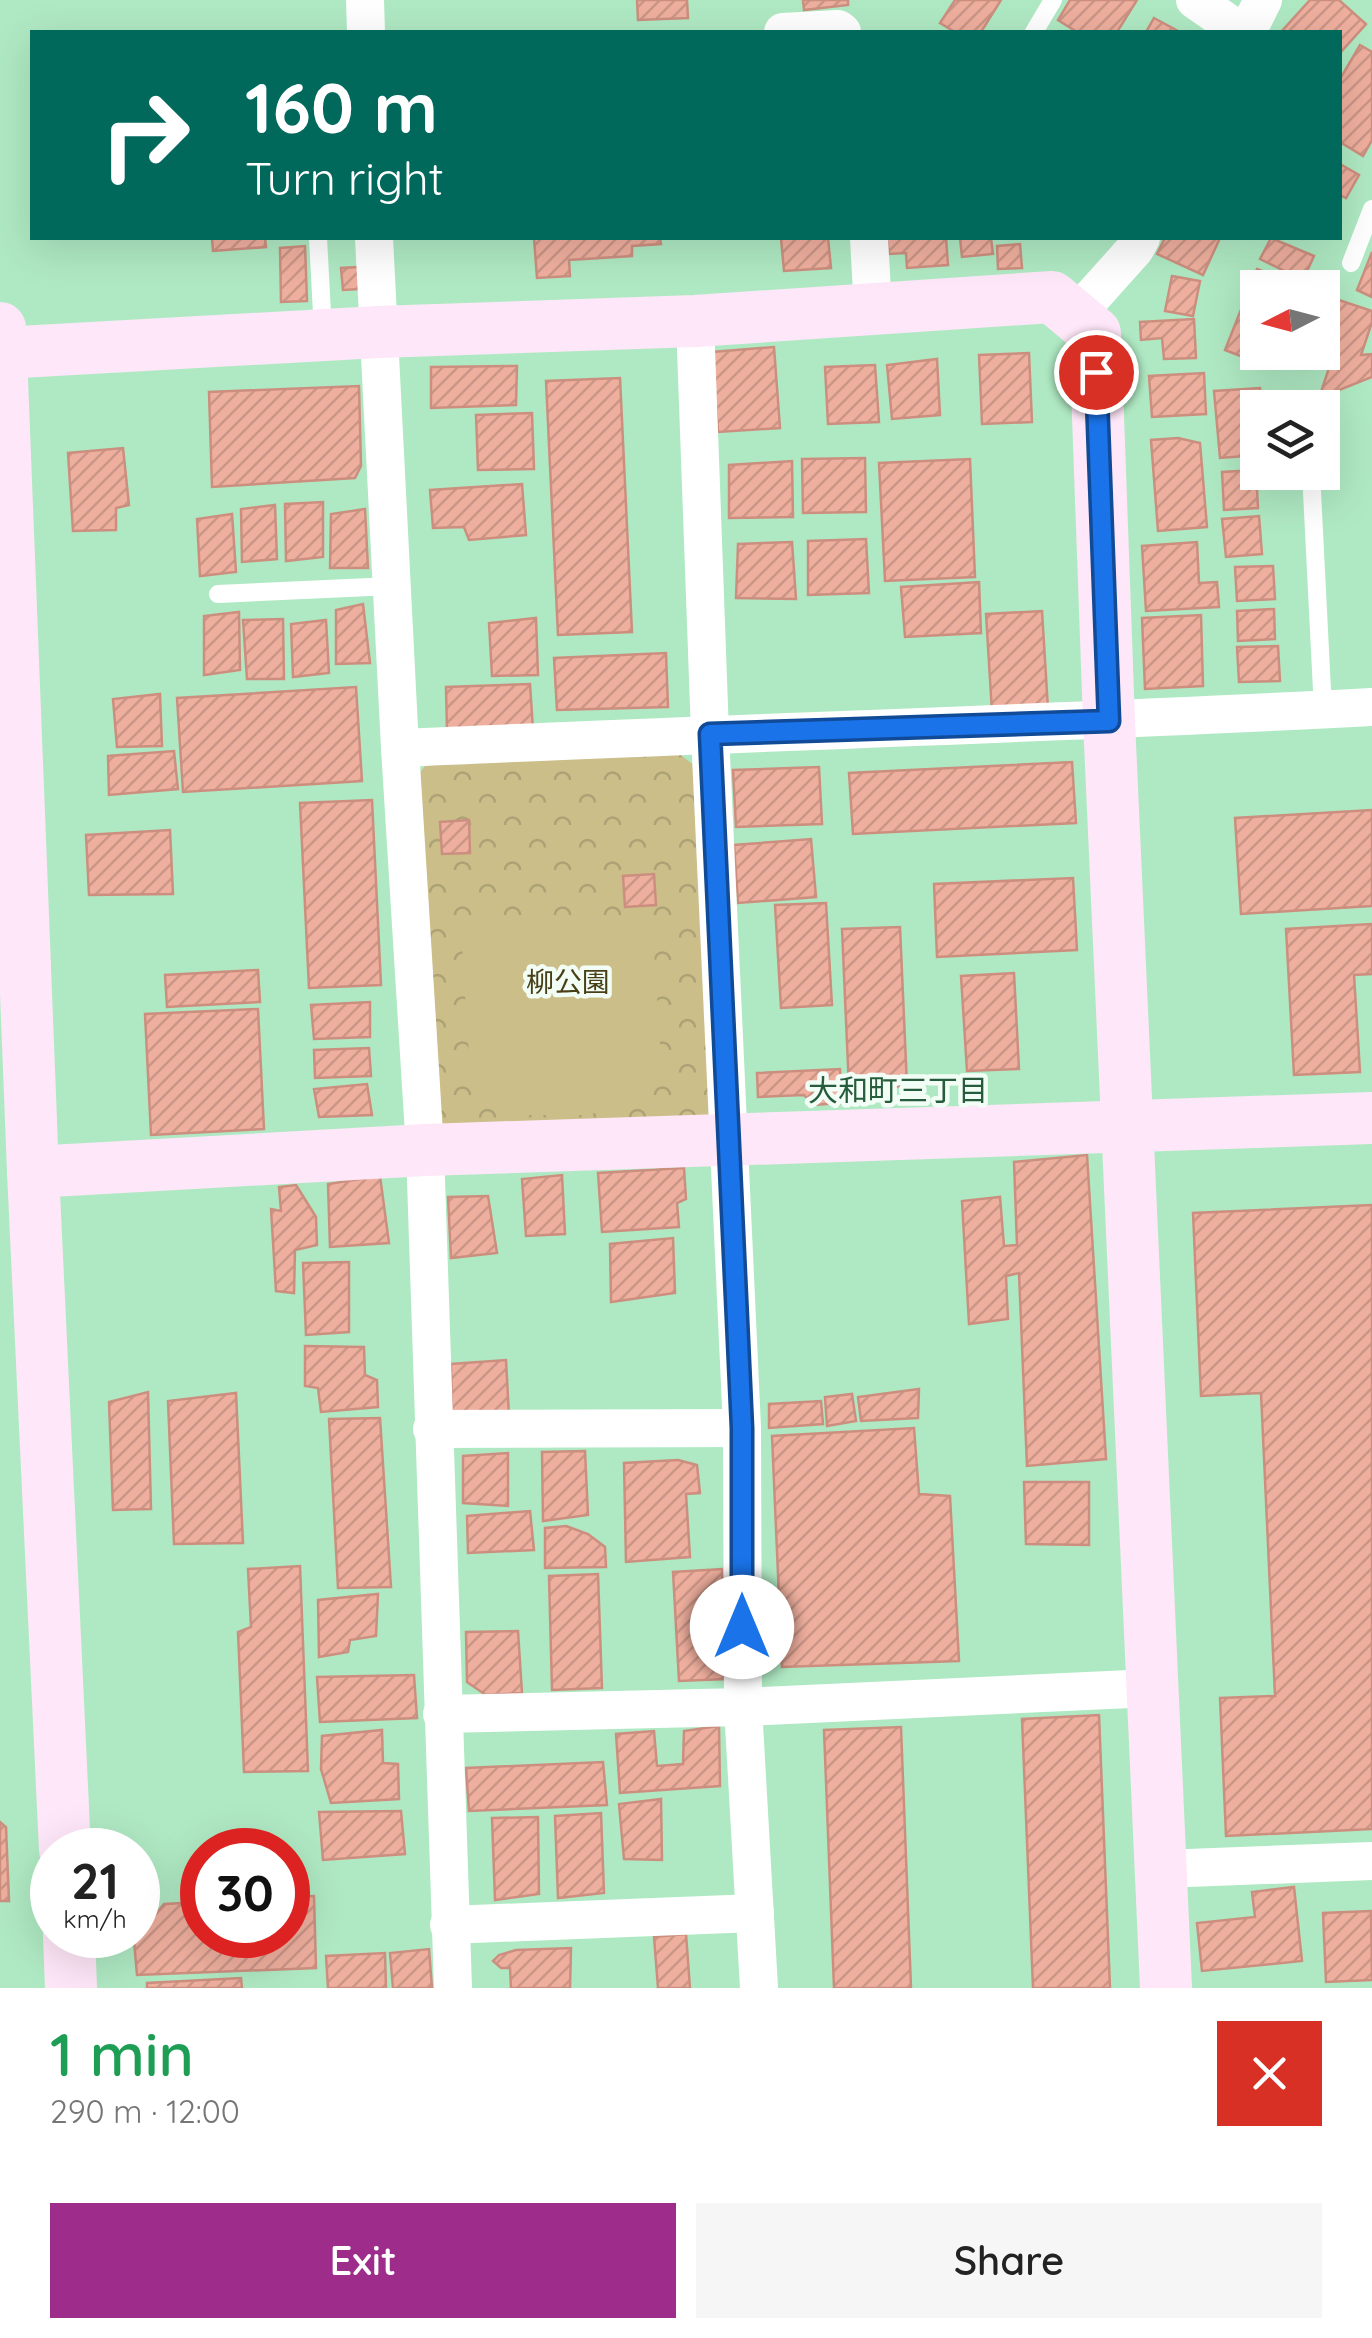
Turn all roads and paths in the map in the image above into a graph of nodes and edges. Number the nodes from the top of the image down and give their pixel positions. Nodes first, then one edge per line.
1 (365, 0) edge
2 (1053, 0) edge
3 (1195, 0) edge
4 (1264, 0) edge
5 (366, 30) edge
6 (1035, 30) edge
7 (1241, 30) edge
8 (1245, 30) edge
9 (1372, 209) edge
10 (318, 240) edge
11 (374, 240) edge
12 (870, 240) edge
13 (1140, 240) edge
14 (1350, 263) dead end
15 (873, 310) junction
16 (1075, 316) junction
17 (695, 321) junction
18 (378, 332) junction
19 (323, 335) junction
20 (1, 345) edge
21 (1312, 490) edge
22 (392, 586) junction
23 (218, 594) dead end
24 (1372, 707) edge
25 (1324, 710) junction
26 (1109, 721) junction
27 (710, 734) junction
28 (400, 748) junction
29 (1372, 1118) edge
30 (1129, 1128) junction
31 (730, 1139) junction
32 (425, 1150) junction
33 (17, 1173) edge
34 (742, 1428) junction
35 (432, 1429) junction
36 (1152, 1688) junction
37 (742, 1707) junction
38 (442, 1714) junction
39 (63, 1828) edge
40 (1372, 1862) edge
41 (1162, 1868) junction
42 (754, 1913) junction
43 (449, 1925) junction
44 (70, 1958) edge
45 (71, 1988) edge
46 (453, 1988) edge
47 (759, 1988) edge
48 (1166, 1988) edge

1 - 5 street
2 - 6 lane
3 - 7 street
4 - 8 street
9 - 14 lane
10 - 19 lane
11 - 18 street
12 - 15 street
13 - 16 street
15 - 16 street
15 - 17 street
16 - 26 street
17 - 18 street
17 - 27 street
18 - 19 street
18 - 22 street
19 - 20 street
20 - 33 street
21 - 25 lane
22 - 23 lane
22 - 28 street
24 - 25 street
25 - 26 street
26 - 27 street
26 - 30 street
27 - 28 street
27 - 31 street
28 - 32 street
29 - 30 street
30 - 31 street
30 - 36 street
31 - 32 street
31 - 34 street
32 - 33 street
32 - 35 street
33 - 39 street
34 - 35 street
34 - 37 street
35 - 38 street
36 - 37 street
36 - 41 street
37 - 38 street
37 - 42 street
38 - 43 street
40 - 41 street
41 - 48 street
42 - 43 street
42 - 47 street
43 - 46 street
44 - 45 street

